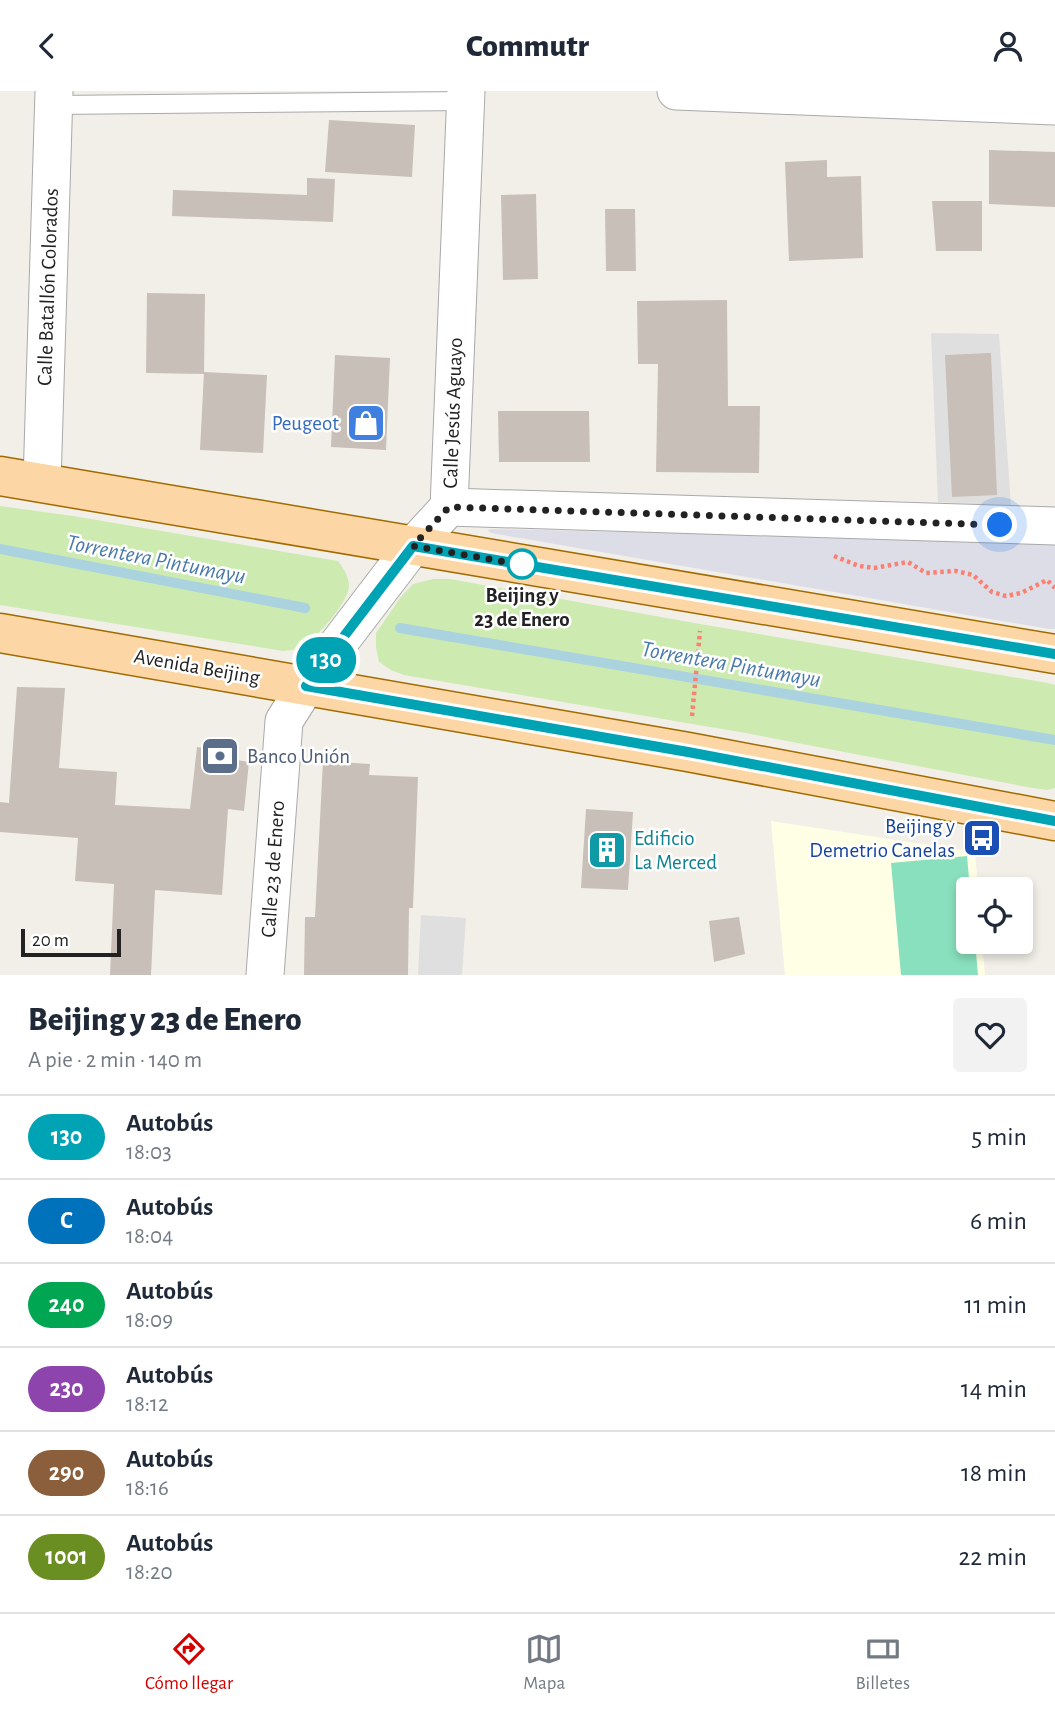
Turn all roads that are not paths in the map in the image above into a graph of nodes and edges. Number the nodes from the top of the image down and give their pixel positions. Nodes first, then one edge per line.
1 (676, 91) edge
2 (466, 96) edge
3 (54, 98) edge
4 (1055, 106) edge
5 (0, 476) edge
6 (42, 483) junction
7 (449, 507) junction
8 (1055, 526) edge
9 (413, 546) junction
10 (0, 633) edge
11 (1055, 654) edge
12 (306, 686) junction
13 (1055, 821) edge
14 (265, 975) edge

1 - 4 street
2 - 3 lane
2 - 7 street, Calle Jesús Aguayo
3 - 6 street, Calle Batallón Colorados
5 - 6 main road
6 - 9 main road
7 - 8 street
7 - 9 street, Calle Jesús Aguayo
9 - 11 main road
9 - 12 street, Calle Jesús Aguayo
10 - 12 main road, Avenida Beijing
12 - 13 main road, Avenida Beijing
12 - 14 street, Calle 23 de Enero

